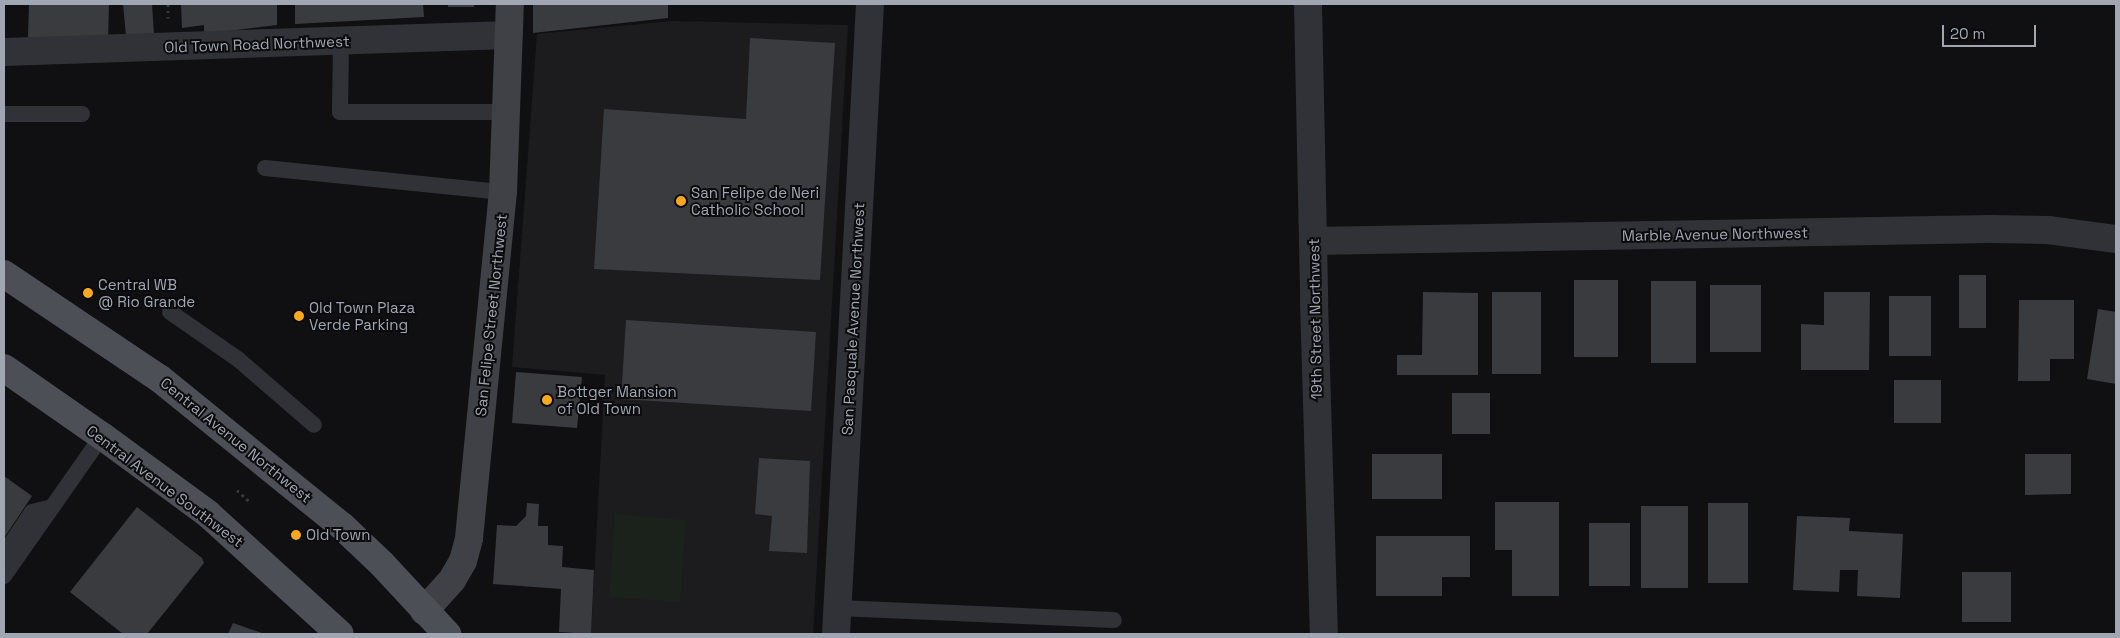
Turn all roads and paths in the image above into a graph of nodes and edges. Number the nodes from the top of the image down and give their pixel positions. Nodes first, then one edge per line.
1 (510, 4) edge
2 (870, 4) edge
3 (1308, 4) edge
4 (509, 35) junction
5 (341, 41) junction
6 (4, 52) edge
7 (507, 112) junction
8 (4, 114) edge
9 (82, 114) dead end
10 (265, 168) dead end
11 (503, 192) junction
12 (2116, 239) edge
13 (1313, 241) junction
14 (4, 274) edge
15 (170, 312) dead end
16 (5, 373) edge
17 (314, 425) dead end
18 (102, 436) junction
19 (237, 490) dead end
20 (249, 501) dead end
21 (52, 506) junction
22 (4, 554) edge
23 (4, 576) edge
24 (838, 608) junction
25 (424, 611) junction
26 (1114, 620) dead end
27 (340, 634) edge
28 (447, 634) edge
29 (836, 634) edge
30 (1324, 634) edge

1 - 4 street, San Felipe Street Northwest
2 - 24 street, San Pasquale Avenue Northwest
3 - 13 street, 19th Street Northwest
4 - 5 street, Old Town Road Northwest
4 - 7 street, San Felipe Street Northwest
5 - 6 street, Old Town Road Northwest
5 - 7 lane
7 - 11 street, San Felipe Street Northwest
8 - 9 lane
10 - 11 lane
11 - 25 street, San Felipe Street Northwest
12 - 13 street, Marble Avenue Northwest
13 - 30 street, 19th Street Northwest
14 - 25 main road, Central Avenue Northwest
15 - 17 lane
16 - 18 main road, Central Avenue Southwest
18 - 21 lane
18 - 27 main road, Central Avenue Southwest
19 - 20 path
21 - 22 lane
21 - 23 lane
24 - 26 lane
24 - 29 street, San Pasquale Avenue Northwest
25 - 28 main road, Central Avenue Northwest

